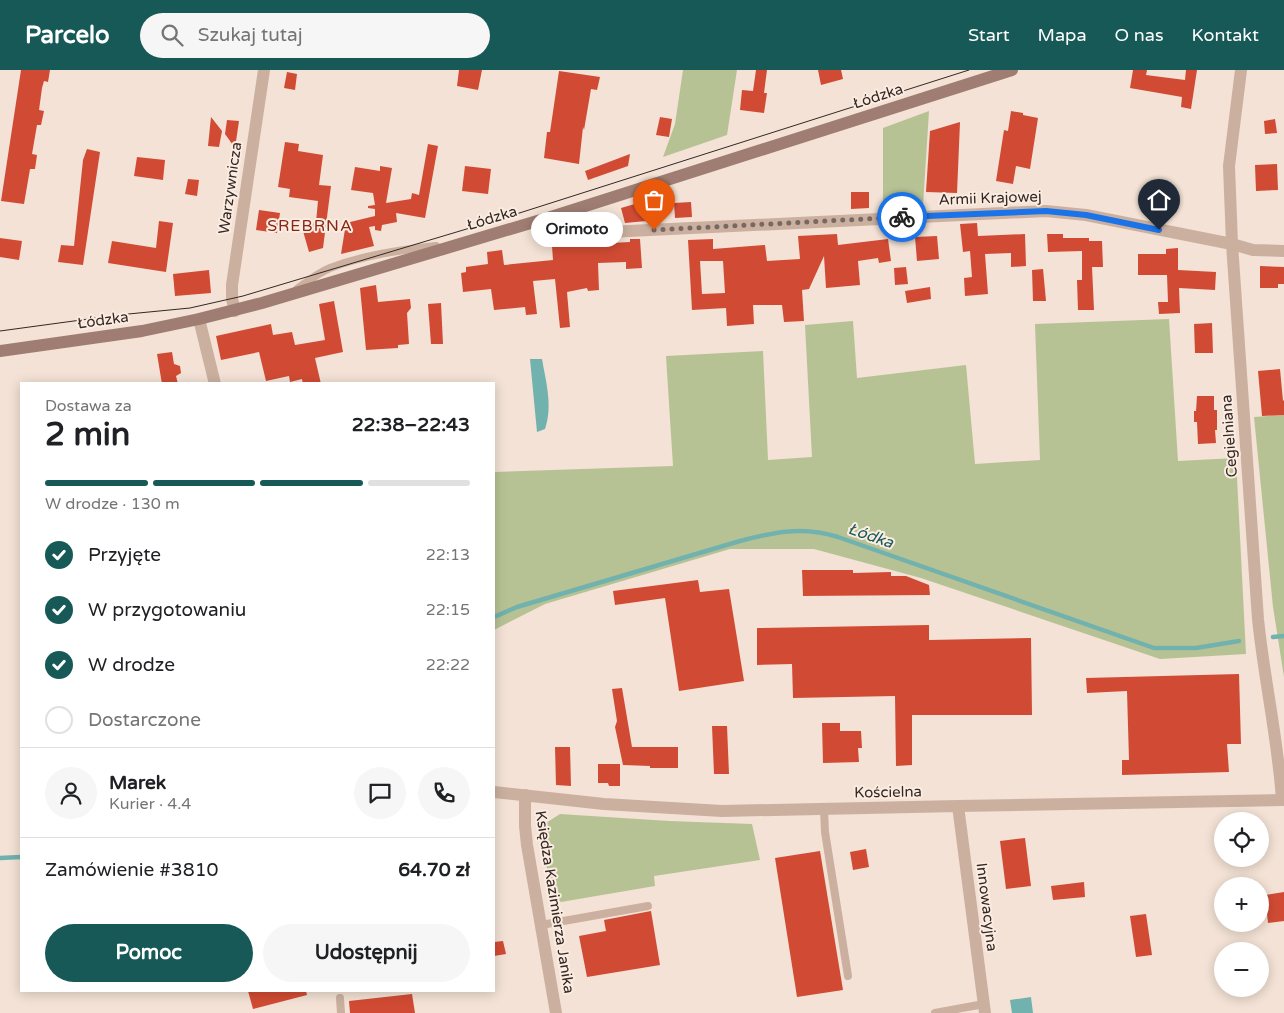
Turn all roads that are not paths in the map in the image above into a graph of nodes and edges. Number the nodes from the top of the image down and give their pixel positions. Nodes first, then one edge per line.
1 (264, 70) edge
2 (1012, 70) edge
3 (1241, 70) edge
4 (554, 216) junction
5 (1232, 244) junction
6 (1284, 251) edge
7 (235, 311) junction
8 (199, 319) junction
9 (0, 350) edge
10 (215, 382) edge
11 (495, 792) edge
12 (525, 795) junction
13 (1283, 800) edge
14 (958, 806) junction
15 (824, 809) junction
16 (648, 906) dead end
17 (541, 924) junction
18 (848, 976) dead end
19 (340, 998) dead end
20 (984, 1009) edge
21 (341, 1013) edge
22 (556, 1013) edge
23 (935, 1013) edge

1 - 7 street, Warzywnicza
2 - 4 main road, Łódzka
3 - 5 street, Cegielniana
4 - 5 street, Armii Krajowej
4 - 7 main road, Łódzka
5 - 6 street, Armii Krajowej
5 - 13 street, Cegielniana
7 - 8 main road, Łódzka
8 - 9 main road, Łódzka
8 - 10 street
11 - 12 street, Kościelna
12 - 15 street, Kościelna
12 - 17 street, Księdza Kazimierza Janika
13 - 14 street, Kościelna
14 - 15 street, Kościelna
14 - 20 street, Innowacyjna
15 - 18 lane
16 - 17 lane
17 - 22 street, Księdza Kazimierza Janika
19 - 21 lane
20 - 23 lane

